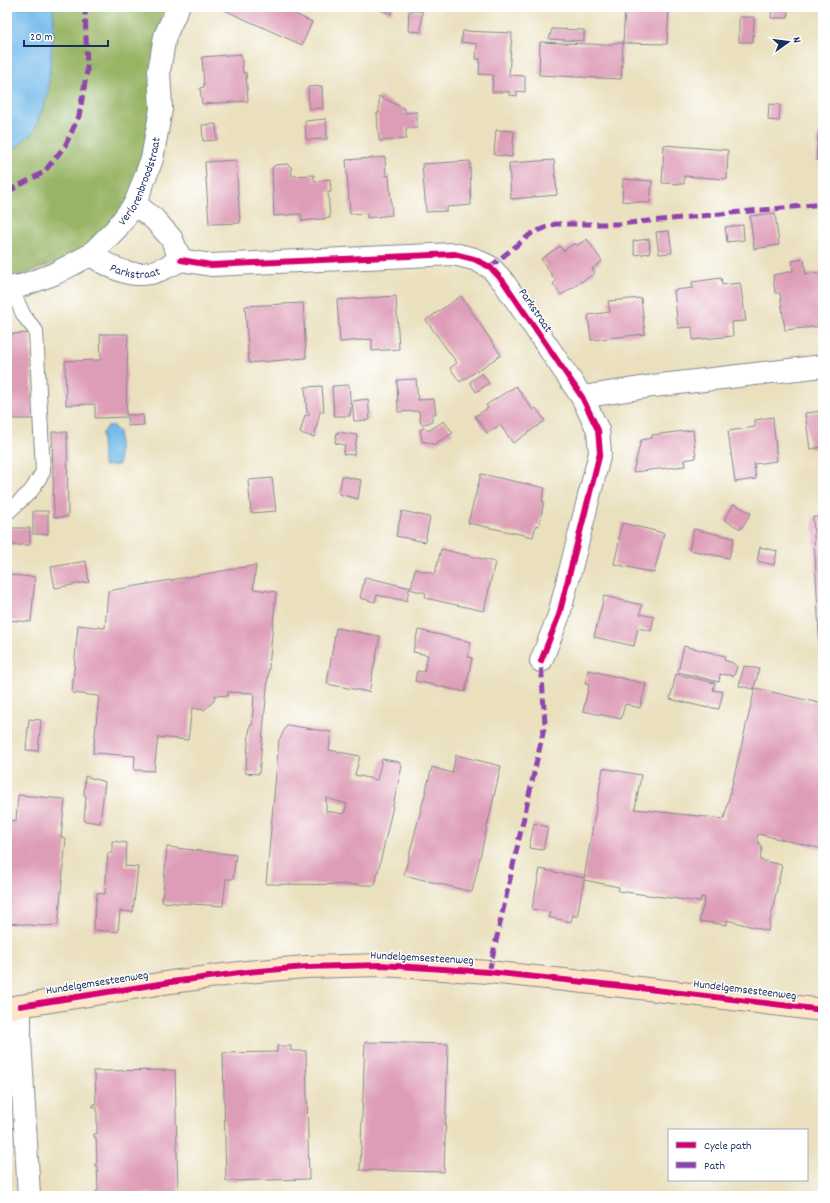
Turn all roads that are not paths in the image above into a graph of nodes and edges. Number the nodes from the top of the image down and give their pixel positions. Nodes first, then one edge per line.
1 (178, 7) edge
2 (135, 204) junction
3 (90, 255) junction
4 (181, 260) junction
5 (9, 288) edge
6 (823, 366) edge
7 (582, 397) junction
8 (7, 514) edge
9 (541, 661) dead end
10 (13, 1007) edge
11 (823, 1010) edge
12 (28, 1196) edge

1 - 2 street, Verlorenbroodstraat
2 - 3 street, Verlorenbroodstraat
2 - 4 street
3 - 4 street, Parkstraat
3 - 5 street, Verlorenbroodstraat
4 - 7 street, Parkstraat
5 - 8 lane
6 - 7 street
7 - 9 street, Parkstraat
10 - 11 main road, Hundelgemsesteenweg
10 - 12 street

